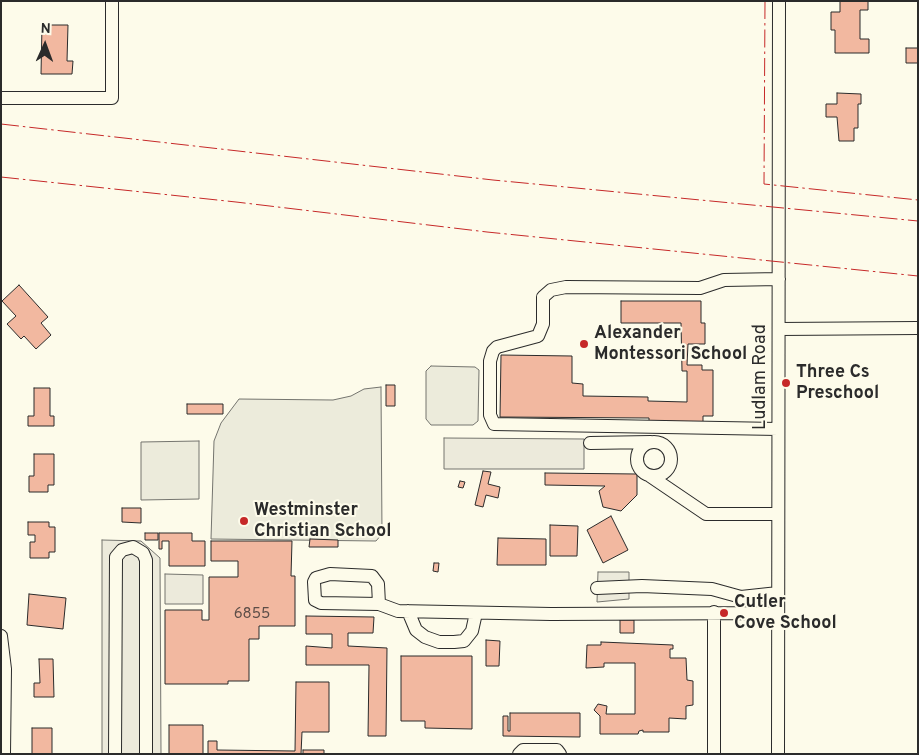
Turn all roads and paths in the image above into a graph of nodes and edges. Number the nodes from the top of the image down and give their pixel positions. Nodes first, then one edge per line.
1 (112, 1) edge
2 (779, 1) edge
3 (1, 98) edge
4 (779, 279) junction
5 (918, 328) edge
6 (779, 329) junction
7 (778, 428) junction
8 (651, 442) junction
9 (620, 443) junction
10 (590, 444) dead end
11 (636, 458) junction
12 (671, 462) junction
13 (650, 476) junction
14 (671, 488) junction
15 (778, 514) junction
16 (598, 588) dead end
17 (778, 593) junction
18 (379, 604) junction
19 (408, 611) junction
20 (476, 612) junction
21 (714, 612) junction
22 (778, 613) junction
23 (1, 636) edge
24 (3, 739) edge
25 (4, 754) edge
26 (115, 754) edge
27 (146, 754) edge
28 (519, 754) edge
29 (560, 754) edge
30 (714, 754) edge
31 (778, 754) edge

1 - 3 street
2 - 4 street, Ludlam Road
4 - 6 street, Ludlam Road
4 - 7 street
5 - 6 street
6 - 7 street, Ludlam Road
7 - 15 street, Ludlam Road
8 - 9 street
8 - 11 street
8 - 12 street
9 - 10 street
9 - 11 street
11 - 13 street
12 - 13 street
12 - 14 street
13 - 14 street
14 - 15 street
15 - 17 street, Ludlam Road
16 - 17 street
17 - 22 street, Ludlam Road
18 - 18 street
18 - 19 street
19 - 20 street
19 - 20 street
20 - 21 street
21 - 22 street
21 - 30 street
22 - 31 street, Ludlam Road
23 - 24 street
24 - 25 street
26 - 27 street
28 - 29 street

